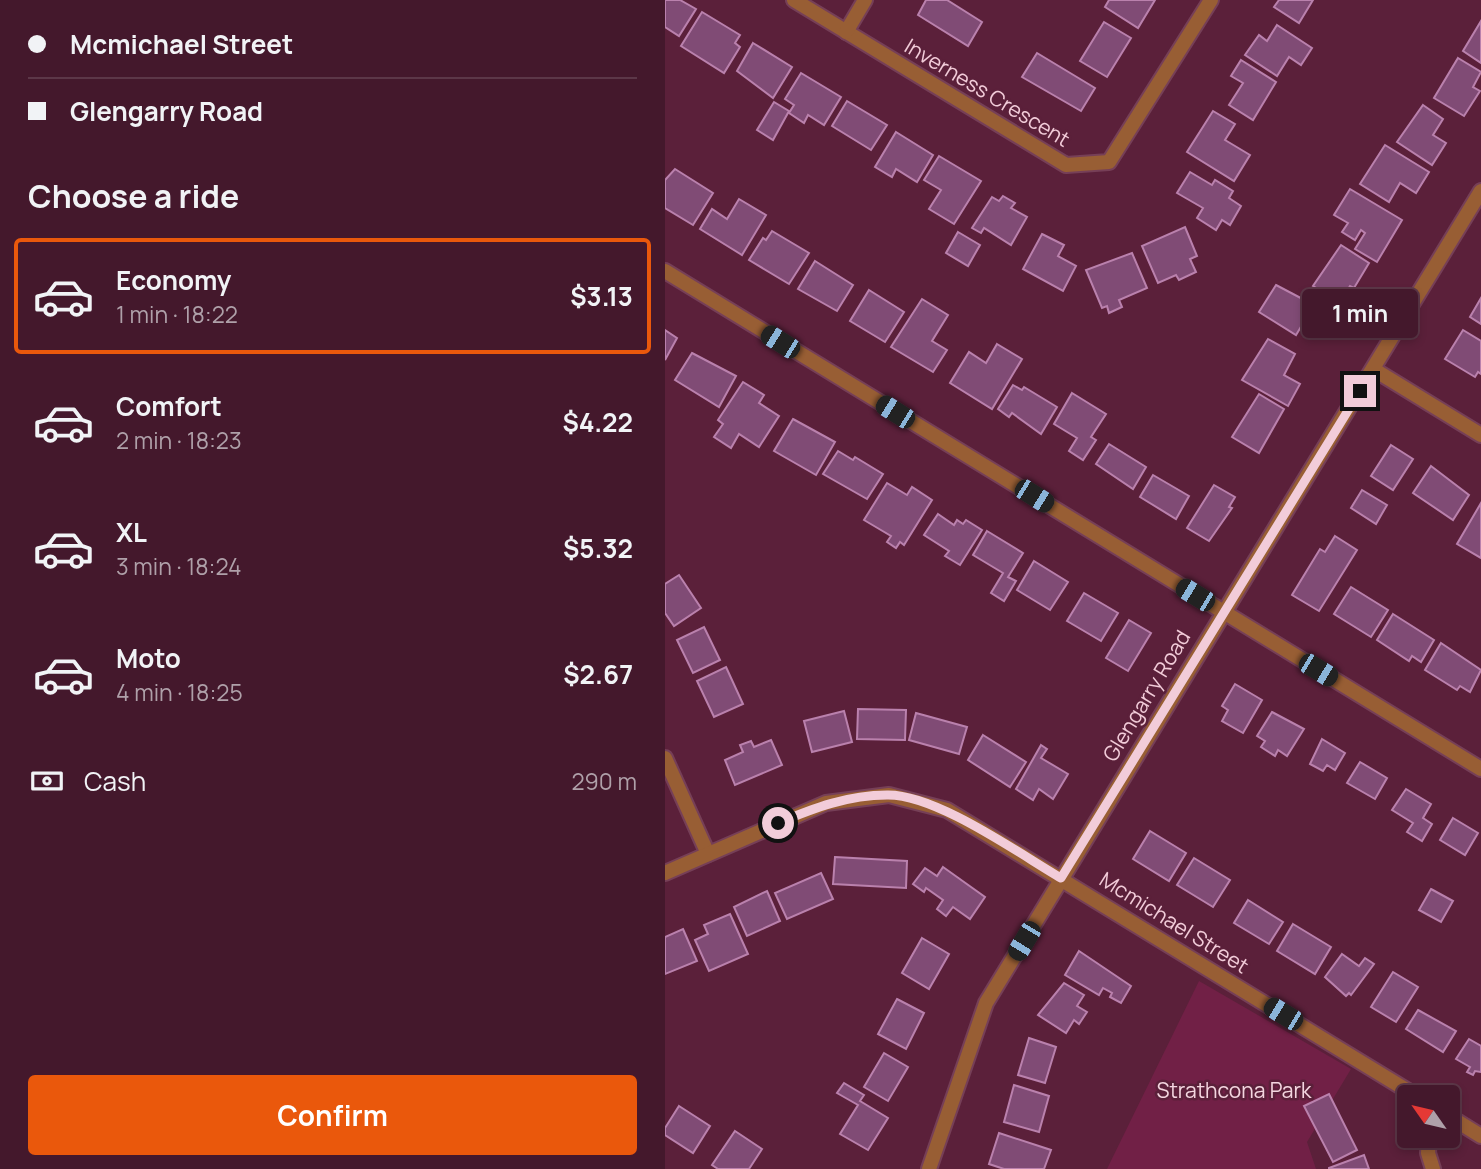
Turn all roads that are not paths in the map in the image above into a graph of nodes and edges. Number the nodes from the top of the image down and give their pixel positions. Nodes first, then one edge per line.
1 (794, 0) edge
2 (865, 0) edge
3 (1211, 0) edge
4 (846, 32) junction
5 (1481, 191) edge
6 (665, 271) edge
7 (1373, 369) junction
8 (1481, 435) edge
9 (1223, 612) junction
10 (665, 758) edge
11 (1481, 769) edge
12 (708, 854) junction
13 (665, 873) edge
14 (1061, 878) junction
15 (1398, 1085) edge
16 (1460, 1123) edge
17 (1481, 1136) edge
18 (1428, 1148) edge
19 (929, 1169) edge
20 (1433, 1169) edge

1 - 4 street, Inverness Crescent
2 - 4 street
3 - 4 street, Inverness Crescent
5 - 7 street, Glengarry Road
6 - 9 street
7 - 8 street
7 - 9 street, Glengarry Road
9 - 11 street
9 - 14 street, Glengarry Road
10 - 12 street
12 - 13 street, Mcmichael Street
12 - 14 street, Mcmichael Street
14 - 15 street, Mcmichael Street
14 - 19 street, Glengarry Road
16 - 17 street
18 - 20 street

